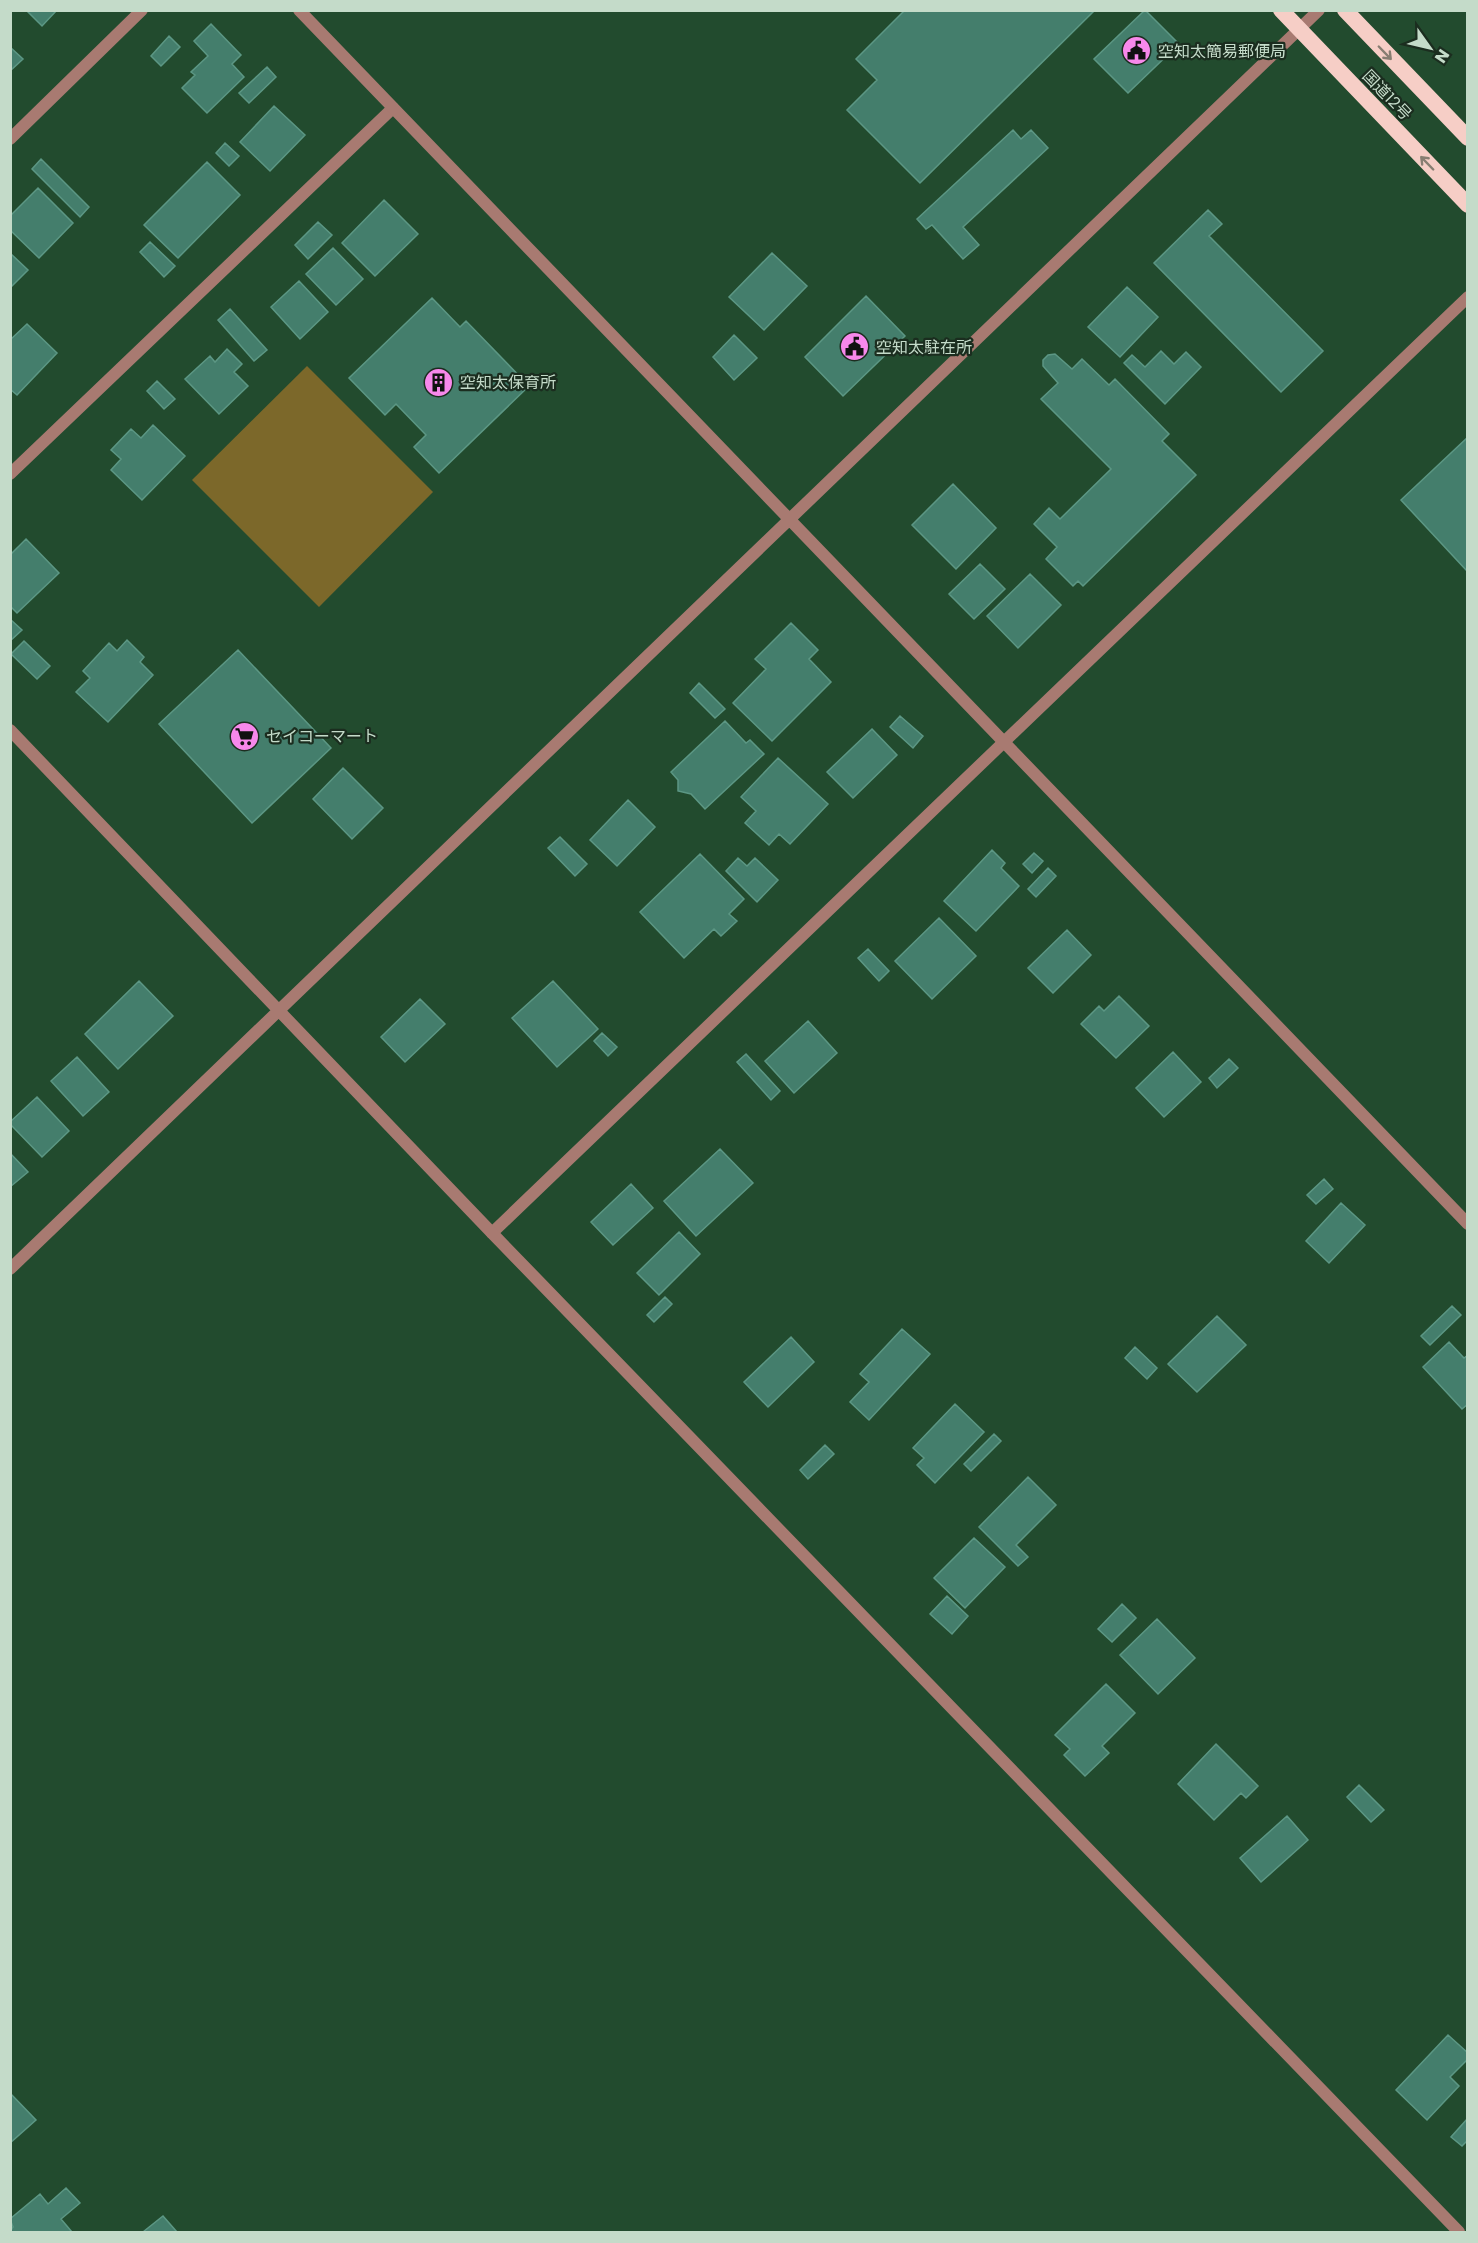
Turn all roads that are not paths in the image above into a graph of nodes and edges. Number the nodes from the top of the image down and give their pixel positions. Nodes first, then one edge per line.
1 (142, 10) edge
2 (299, 10) edge
3 (1281, 10) edge
4 (1319, 10) edge
5 (1344, 10) edge
6 (1299, 30) junction
7 (393, 108) junction
8 (1467, 138) edge
9 (10, 139) edge
10 (1467, 205) edge
11 (1467, 297) edge
12 (10, 474) edge
13 (789, 519) junction
14 (10, 730) edge
15 (1002, 742) junction
16 (280, 1010) junction
17 (1467, 1224) edge
18 (492, 1233) junction
19 (10, 1269) edge
20 (1459, 2232) edge

1 - 9 street
2 - 7 street
3 - 6 highway, 国道12号
4 - 6 street
5 -> 8 highway, 国道12号
10 -> 6 highway, 国道12号
6 - 13 street
7 - 12 street
7 - 13 street
11 - 15 street
13 - 15 street
13 - 16 street
14 - 16 street
15 - 17 street
15 - 18 street
16 - 18 street
16 - 19 street
18 - 20 street

